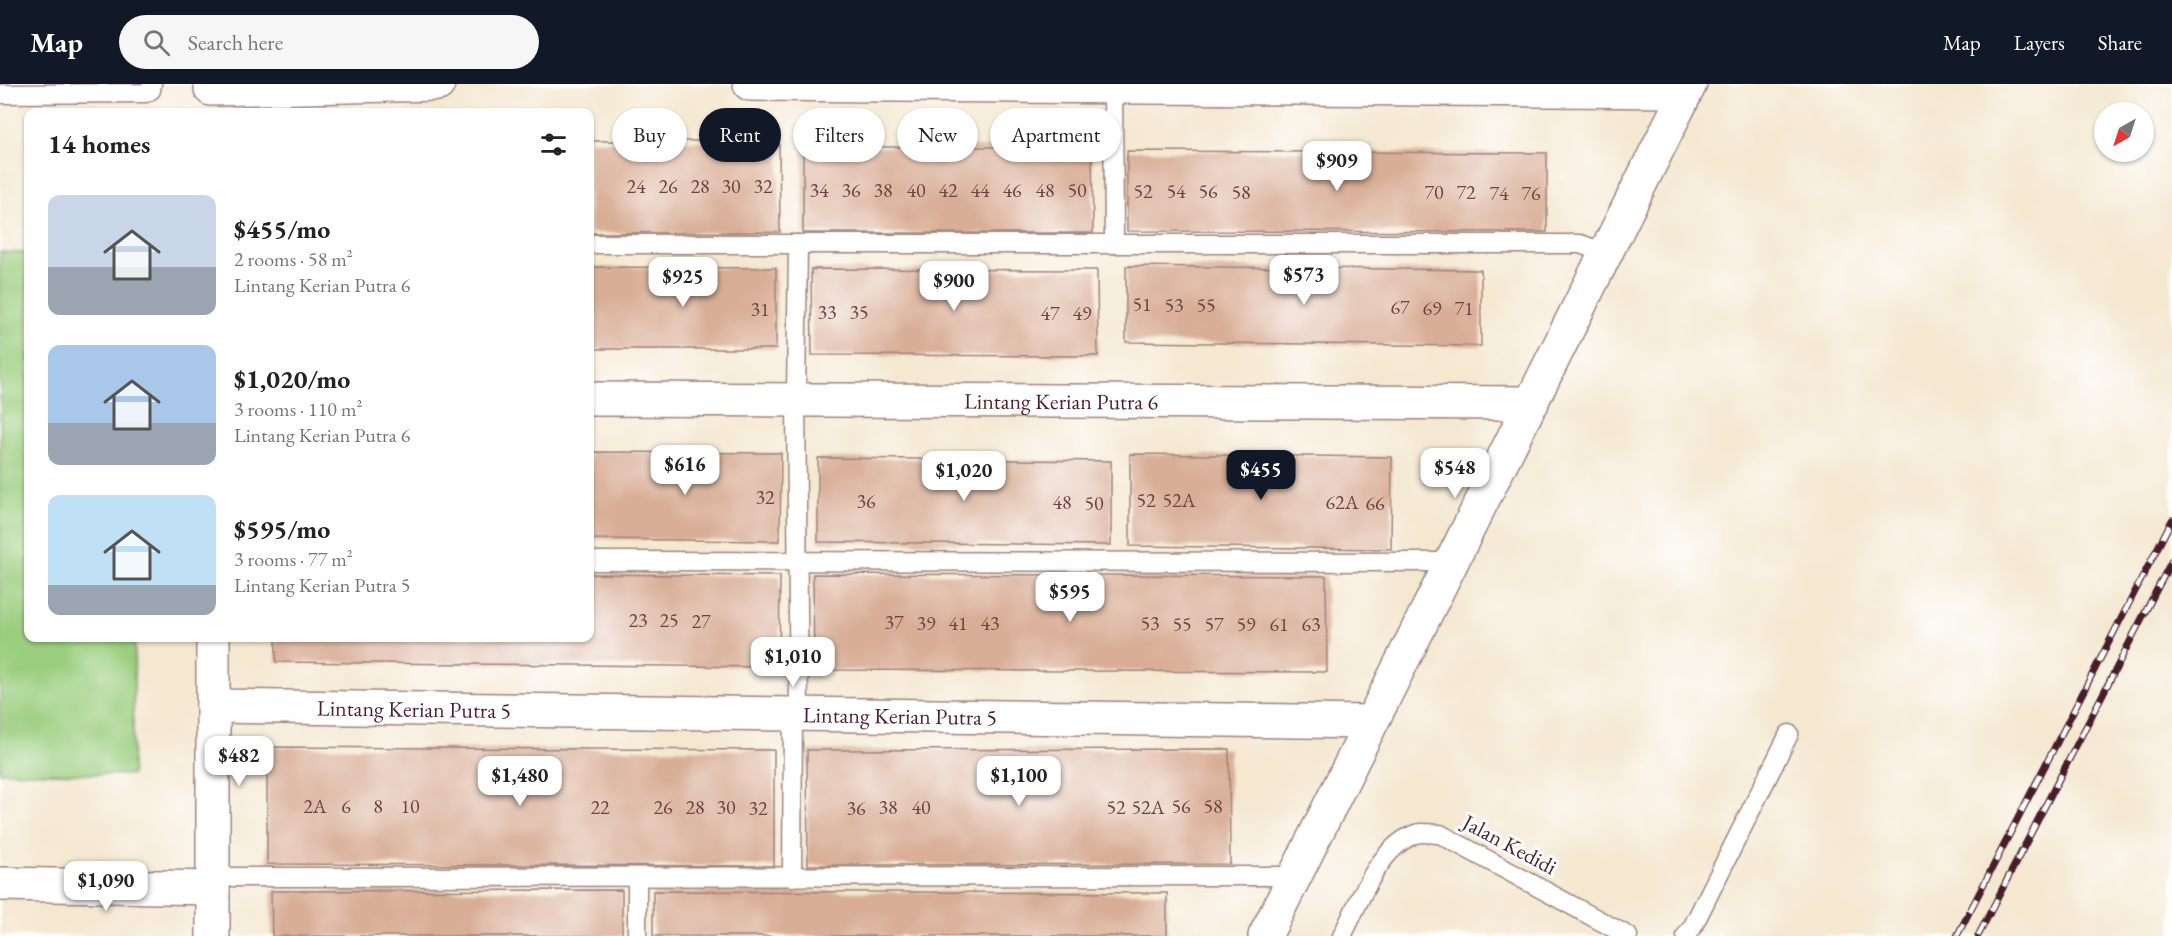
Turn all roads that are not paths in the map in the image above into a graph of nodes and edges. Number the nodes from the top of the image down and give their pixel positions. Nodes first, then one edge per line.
1 (152, 84) edge
2 (438, 84) edge
3 (750, 84) edge
4 (372, 85) edge
5 (1113, 85) edge
6 (1688, 87) edge
7 (0, 94) edge
8 (211, 95) edge
9 (594, 244) edge
10 (798, 244) junction
11 (1114, 244) junction
12 (1606, 253) junction
13 (594, 399) edge
14 (796, 399) junction
15 (1532, 403) junction
16 (594, 561) edge
17 (798, 561) junction
18 (1452, 562) junction
19 (213, 642) edge
20 (213, 706) junction
21 (796, 714) junction
22 (1371, 722) junction
23 (1788, 734) dead end
24 (792, 876) junction
25 (1295, 876) junction
26 (637, 877) junction
27 (213, 883) junction
28 (0, 884) edge
29 (213, 936) edge
30 (637, 936) edge
31 (1265, 936) edge
32 (1342, 936) edge
33 (1628, 936) edge
34 (1686, 936) edge

1 - 7 lane
2 - 4 street
3 - 5 street
4 - 8 street
5 - 6 street
5 - 11 lane
6 - 12 street
9 - 10 lane
10 - 11 lane
10 - 14 lane
11 - 12 lane
12 - 15 street
13 - 14 street, Lintang Kerian Putra 6
14 - 15 street, Lintang Kerian Putra 6
14 - 17 lane
15 - 18 street
16 - 17 lane
17 - 18 lane
17 - 21 lane
18 - 22 street
19 - 20 street
20 - 21 street, Lintang Kerian Putra 5
20 - 27 street
21 - 22 street, Lintang Kerian Putra 5
21 - 24 lane
22 - 25 street
23 - 34 lane
24 - 25 lane
24 - 26 lane
25 - 31 street
26 - 27 lane
26 - 30 lane
27 - 28 street
27 - 29 street
32 - 33 lane, Jalan Kedidi

